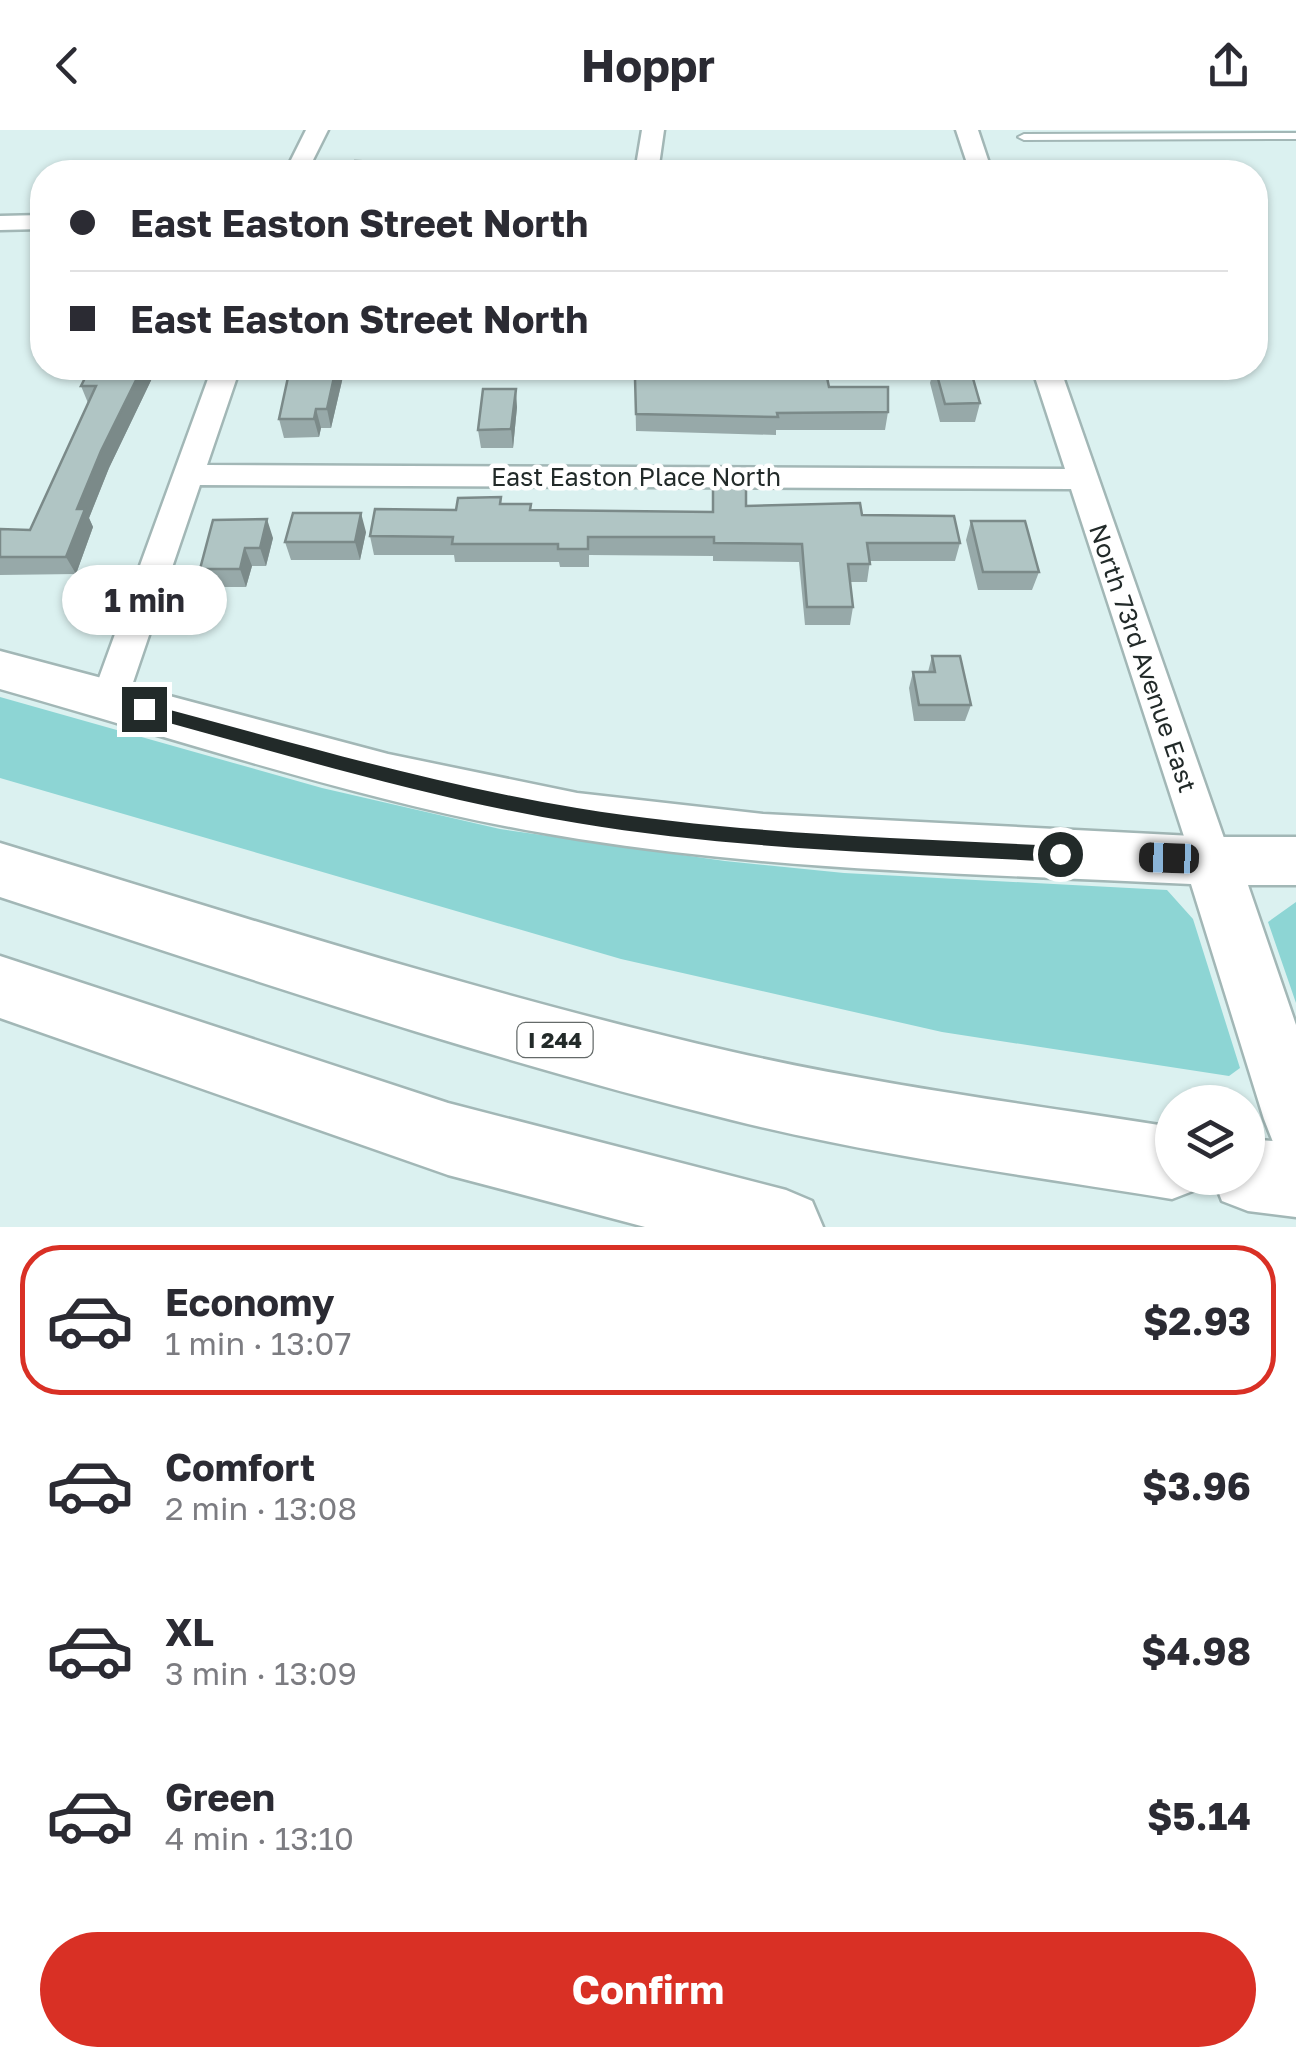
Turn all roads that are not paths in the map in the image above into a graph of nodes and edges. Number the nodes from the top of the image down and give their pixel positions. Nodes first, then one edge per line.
1 (316, 130) edge
2 (654, 130) edge
3 (967, 130) edge
4 (1022, 134) edge
5 (1296, 136) edge
6 (1030, 152) dead end
7 (302, 160) edge
8 (649, 160) edge
9 (977, 160) edge
10 (0, 222) edge
11 (30, 222) edge
12 (222, 380) edge
13 (1050, 380) edge
14 (188, 475) junction
15 (1083, 479) junction
16 (0, 670) edge
17 (109, 700) junction
18 (1212, 861) junction
19 (1296, 861) edge
20 (0, 870) edge
21 (0, 986) edge
22 (1296, 1119) edge
23 (1148, 1159) edge
24 (1265, 1177) edge
25 (1296, 1180) edge
26 (786, 1227) edge

1 - 7 street
2 - 8 street
3 - 9 street
4 - 5 lane
4 - 6 lane
10 - 11 street
12 - 14 street
13 - 15 street, North 73rd Avenue East
14 - 15 street, East Easton Place North
14 - 17 street
15 - 18 street, North 73rd Avenue East
16 - 17 street
17 - 18 street
18 - 19 street
18 - 22 street, North 73rd Avenue East
20 - 23 highway, I 244
21 - 26 highway
24 - 25 highway

